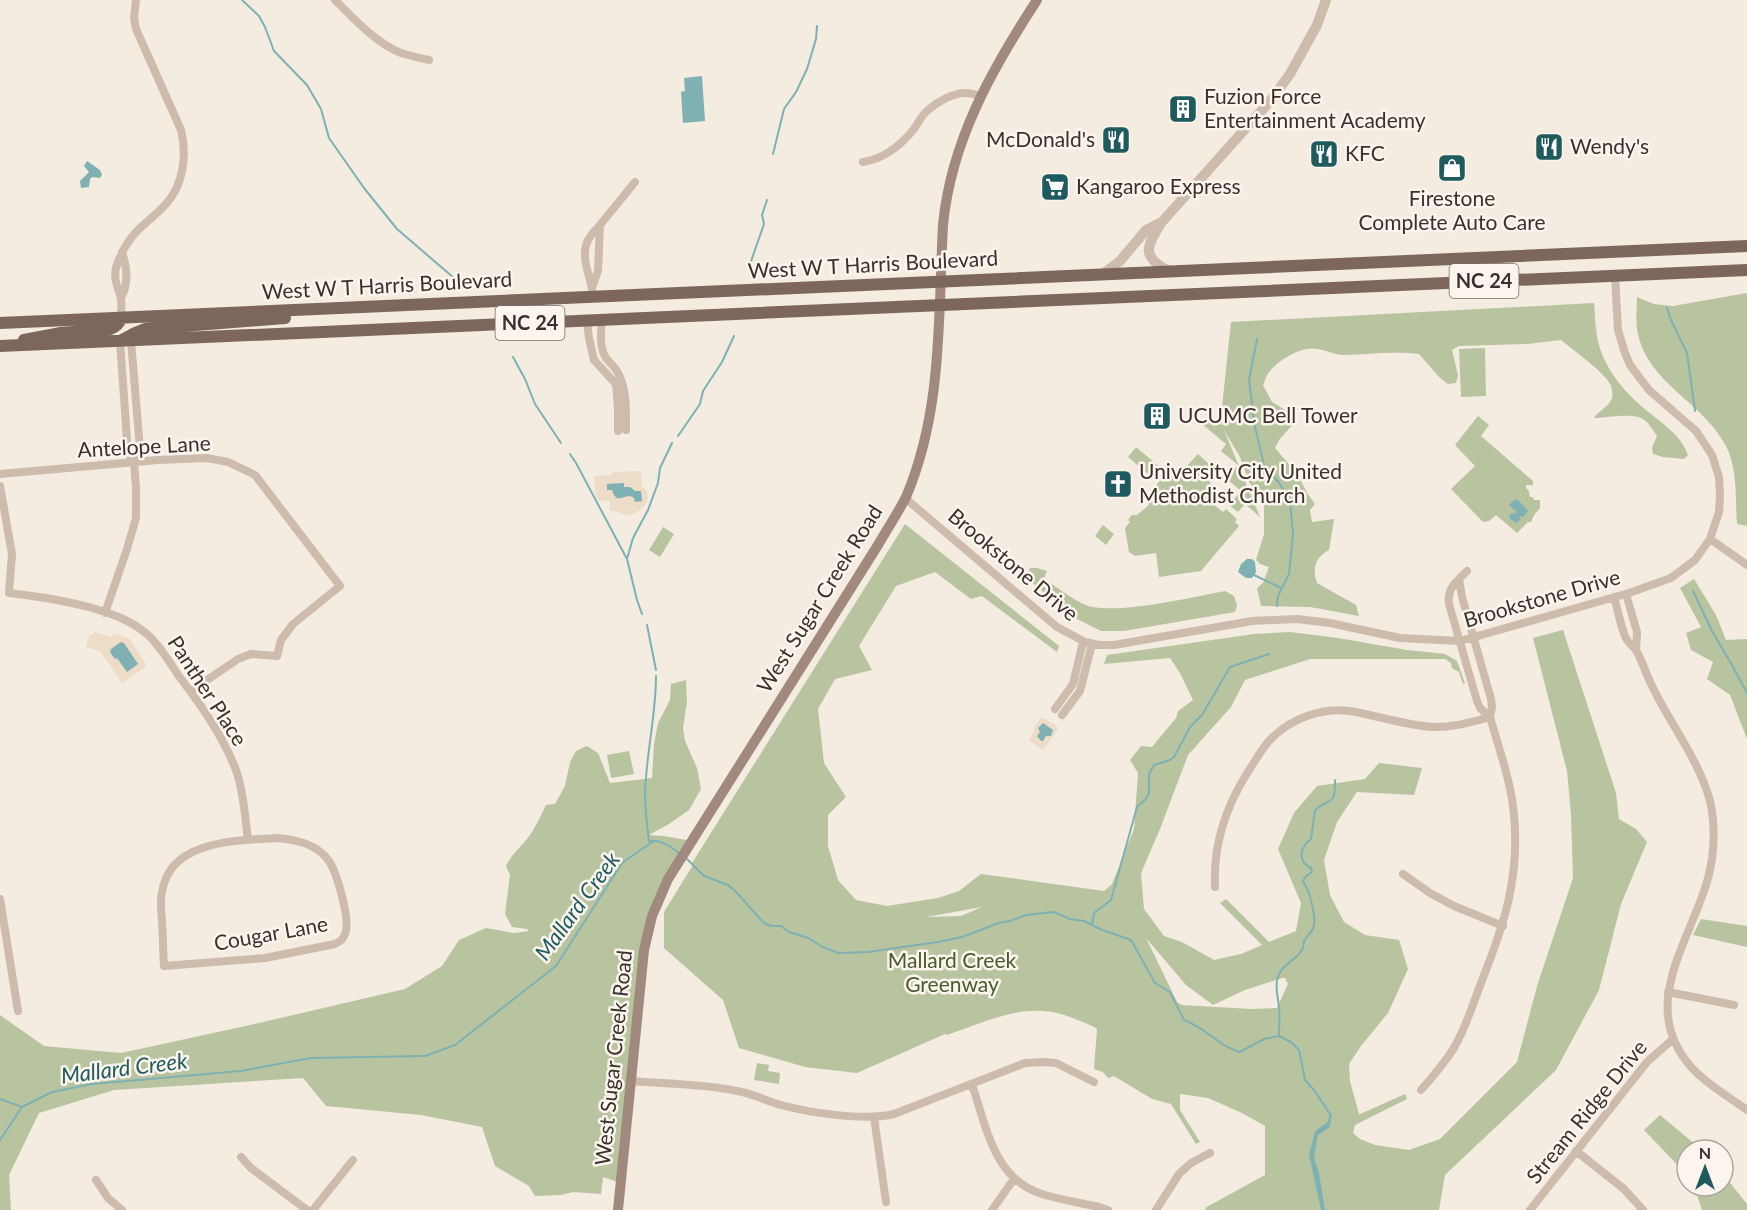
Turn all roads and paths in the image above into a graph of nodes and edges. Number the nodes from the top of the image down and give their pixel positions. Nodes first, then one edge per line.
1 (136, 0) edge
2 (335, 0) edge
3 (1037, 0) edge
4 (1326, 0) edge
5 (429, 60) dead end
6 (981, 96) junction
7 (862, 162) dead end
8 (635, 182) dead end
9 (1161, 223) junction
10 (600, 225) junction
11 (1747, 246) edge
12 (1747, 270) edge
13 (1169, 271) junction
14 (1104, 274) junction
15 (1615, 276) junction
16 (941, 282) junction
17 (593, 291) junction
18 (940, 306) junction
19 (345, 308) junction
20 (121, 318) junction
21 (602, 320) junction
22 (587, 321) junction
23 (0, 323) edge
24 (126, 341) junction
25 (1, 346) edge
26 (134, 462) junction
27 (0, 474) edge
28 (0, 486) edge
29 (905, 498) junction
30 (1710, 539) junction
31 (1747, 565) edge
32 (1467, 571) dead end
33 (1459, 579) junction
34 (1626, 594) junction
35 (1614, 597) junction
36 (105, 613) junction
37 (1474, 638) junction
38 (1460, 641) junction
39 (1087, 643) junction
40 (1636, 650) junction
41 (190, 692) junction
42 (1055, 709) dead end
43 (1062, 715) dead end
44 (1490, 717) junction
45 (248, 840) junction
46 (1403, 874) dead end
47 (1215, 887) dead end
48 (0, 899) edge
49 (1503, 926) junction
50 (1668, 992) junction
51 (1734, 1005) dead end
52 (18, 1011) dead end
53 (1673, 1039) junction
54 (632, 1081) junction
55 (1094, 1082) dead end
56 (972, 1085) junction
57 (1422, 1090) dead end
58 (1747, 1110) edge
59 (874, 1117) junction
60 (1576, 1151) junction
61 (1210, 1153) dead end
62 (241, 1157) dead end
63 (353, 1161) dead end
64 (1014, 1179) junction
65 (96, 1180) dead end
66 (886, 1202) dead end
67 (122, 1210) edge
68 (307, 1210) edge
69 (313, 1210) edge
70 (618, 1210) edge
71 (992, 1210) edge
72 (1108, 1210) edge
73 (1156, 1210) edge
74 (1530, 1210) edge
75 (1643, 1210) edge

1 - 20 street
2 - 5 street
3 - 6 main road, West Sugar Creek Road
4 - 9 street
6 - 7 street
6 - 16 main road, West Sugar Creek Road
8 - 10 street
9 - 13 street
9 - 14 street
10 - 17 street
10 - 17 street
11 - 13 main road, West W T Harris Boulevard / NC 24
12 - 15 main road, West W T Harris Boulevard / NC 24
13 - 14 main road, West W T Harris Boulevard / NC 24
14 - 16 main road, West W T Harris Boulevard / NC 24
15 - 18 main road, West W T Harris Boulevard / NC 24
15 - 30 street, Brookstone Drive
16 - 17 main road, West W T Harris Boulevard / NC 24
16 - 18 main road, West Sugar Creek Road
17 - 19 main road, West W T Harris Boulevard / NC 24
18 - 21 main road, West W T Harris Boulevard / NC 24
18 - 29 main road, West Sugar Creek Road
19 - 20 main road, West W T Harris Boulevard / NC 24
19 - 24 main road
20 - 23 main road, West W T Harris Boulevard / NC 24
20 - 25 main road
21 - 22 main road, West W T Harris Boulevard / NC 24
21 - 22 street
22 - 24 main road, West W T Harris Boulevard / NC 24
24 - 25 main road, West W T Harris Boulevard / NC 24
24 - 26 street
24 - 26 street
26 - 27 street, Antelope Lane
26 - 36 street
26 - 41 street, Antelope Lane
28 - 36 street, Panther Place
29 - 39 street, Brookstone Drive
29 - 54 main road, West Sugar Creek Road
30 - 31 street
30 - 34 street, Brookstone Drive
32 - 33 street
33 - 37 street
33 - 38 street
34 - 35 street, Brookstone Drive
34 - 40 street
35 - 37 street, Brookstone Drive
35 - 40 street
36 - 41 street, Panther Place
37 - 38 street, Brookstone Drive
37 - 44 street
38 - 39 street, Brookstone Drive
38 - 44 street
39 - 42 street
39 - 43 street
40 - 50 street
41 - 45 street, Panther Place
44 - 47 street
44 - 49 street
45 - 45 street, Cougar Lane
46 - 49 street
48 - 52 street
49 - 57 street
50 - 51 street
50 - 53 street
53 - 58 street
53 - 60 street, Stream Ridge Drive
54 - 59 street
54 - 70 main road, West Sugar Creek Road
55 - 56 street
56 - 59 street
56 - 64 street
59 - 66 street
60 - 74 street, Stream Ridge Drive
60 - 75 street
61 - 73 street
62 - 68 street
63 - 69 street
64 - 71 street
64 - 72 street
65 - 67 street

